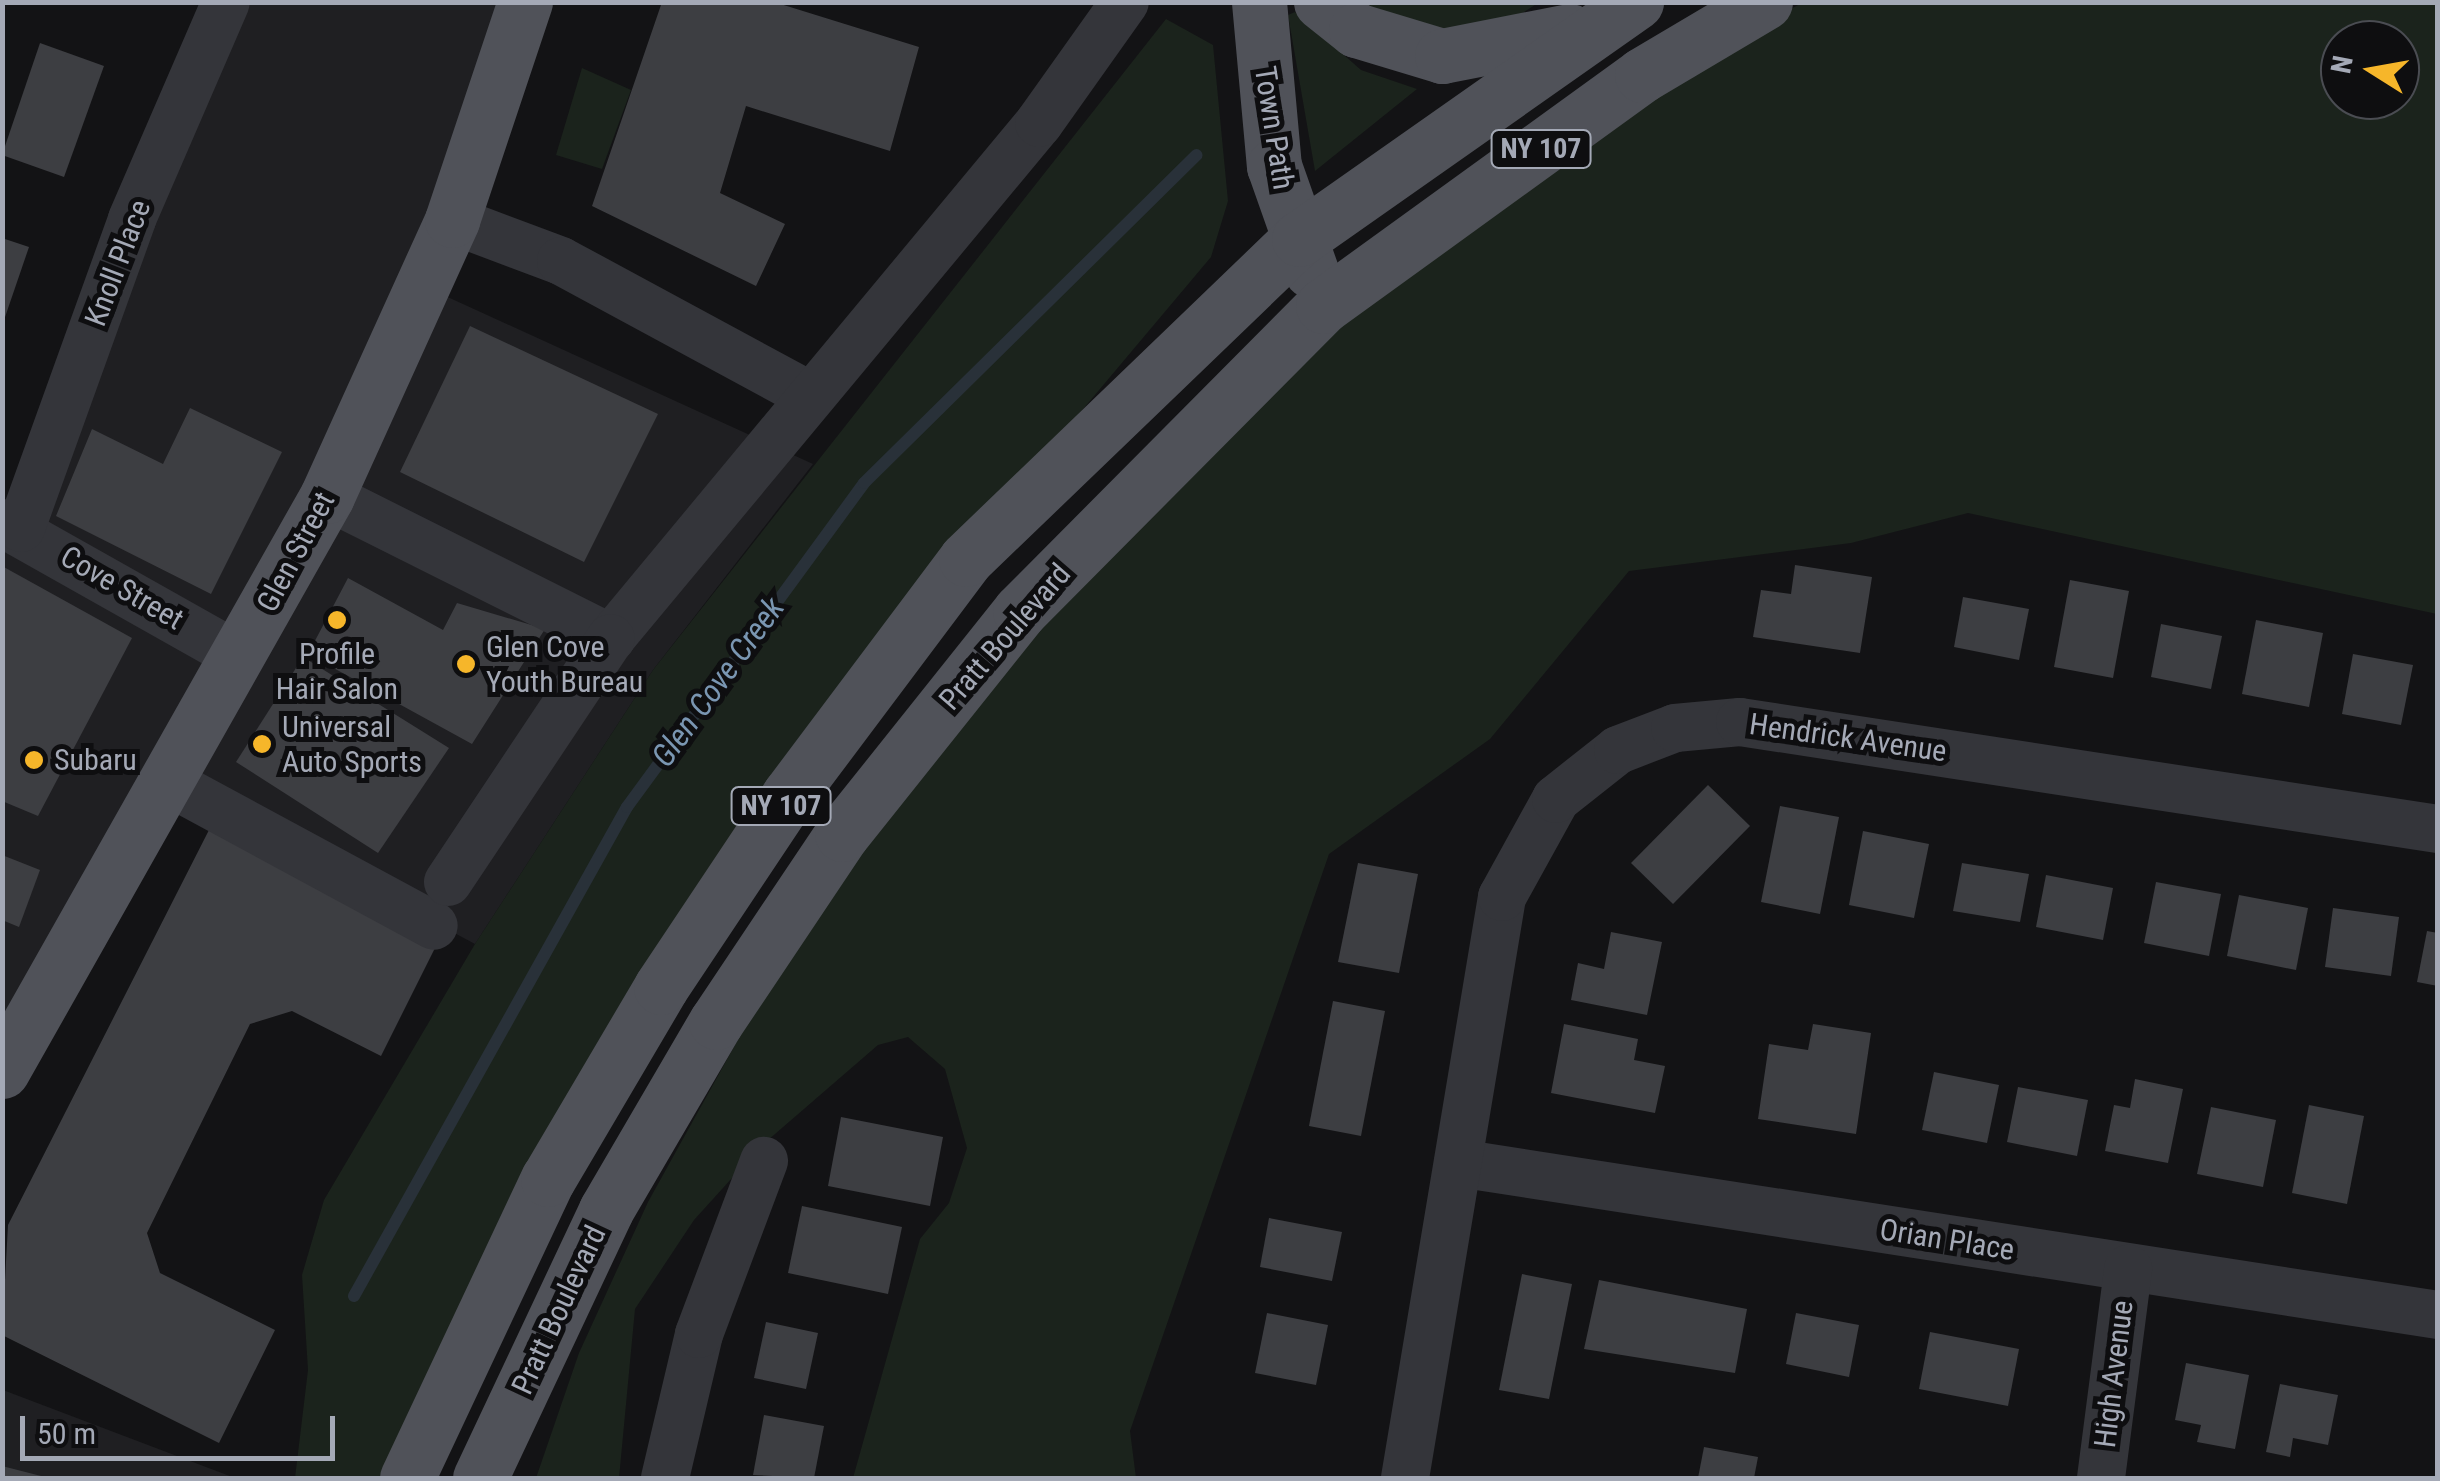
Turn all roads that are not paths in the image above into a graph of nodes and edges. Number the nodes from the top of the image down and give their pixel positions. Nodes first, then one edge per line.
1 (226, 2) edge
2 (525, 2) edge
3 (1125, 2) edge
4 (1259, 2) edge
5 (1321, 2) edge
6 (1765, 2) edge
7 (1621, 11) edge
8 (452, 220) junction
9 (1299, 238) junction
10 (1324, 306) junction
11 (809, 395) junction
12 (326, 496) junction
13 (12, 526) edge
14 (611, 638) junction
15 (240, 657) junction
16 (168, 782) junction
17 (2438, 829) edge
18 (2, 1071) edge
19 (764, 1161) dead end
20 (1458, 1162) junction
21 (2128, 1269) junction
22 (2438, 1316) edge
23 (407, 1478) edge
24 (480, 1478) edge
25 (665, 1478) edge
26 (1405, 1478) edge
27 (2100, 1478) edge

1 - 13 street, Knoll Place
2 - 8 main road, Glen Street
3 - 11 street
4 - 9 main road, Town Path
5 - 7 main road
6 - 10 main road, Pratt Boulevard / NY 107
7 - 9 main road, NY 107
8 - 11 street
8 - 12 main road, Glen Street
9 - 10 main road, Town Path
9 - 23 main road, NY 107
10 - 24 main road, Pratt Boulevard / NY 107
11 - 14 street
12 - 14 street
12 - 15 main road, Glen Street
13 - 15 street, Cove Street
14 - 16 street
15 - 16 main road, Glen Street
16 - 18 main road, Glen Street
17 - 20 street, Hendrick Avenue
19 - 25 street
20 - 21 street, Orian Place
20 - 26 street, Hendrick Avenue
21 - 22 street, Orian Place
21 - 27 street, High Avenue

